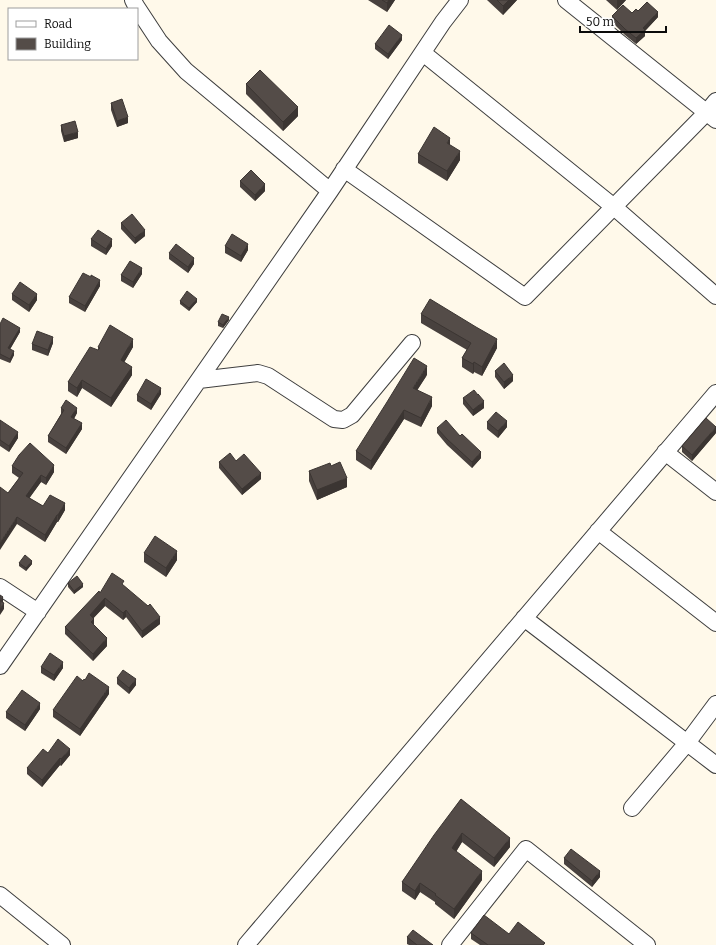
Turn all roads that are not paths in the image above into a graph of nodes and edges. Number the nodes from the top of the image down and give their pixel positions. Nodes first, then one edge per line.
1 (460, 0) edge
2 (566, 0) edge
3 (138, 2) edge
4 (423, 53) junction
5 (713, 111) edge
6 (344, 169) junction
7 (330, 191) junction
8 (614, 207) junction
9 (716, 296) edge
10 (412, 343) dead end
11 (199, 380) junction
12 (713, 403) edge
13 (665, 452) junction
14 (716, 492) edge
15 (598, 531) junction
16 (0, 587) edge
17 (38, 612) junction
18 (524, 618) junction
19 (716, 623) edge
20 (0, 666) edge
21 (716, 704) edge
22 (687, 743) junction
23 (716, 765) edge
24 (632, 808) dead end
25 (0, 895) edge
26 (454, 943) edge
27 (62, 945) edge
28 (246, 945) edge
29 (647, 945) edge

1 - 4 street
2 - 5 street
3 - 7 street
4 - 6 street
4 - 8 street
5 - 8 street
6 - 7 street
6 - 8 street
7 - 11 street
8 - 9 street
10 - 11 street
11 - 17 street
12 - 13 street
13 - 14 street
13 - 15 street
15 - 18 street
15 - 19 street
16 - 17 street
17 - 20 street
18 - 22 street
18 - 28 street
21 - 22 street
22 - 23 street
22 - 24 street
25 - 27 street
26 - 29 street

